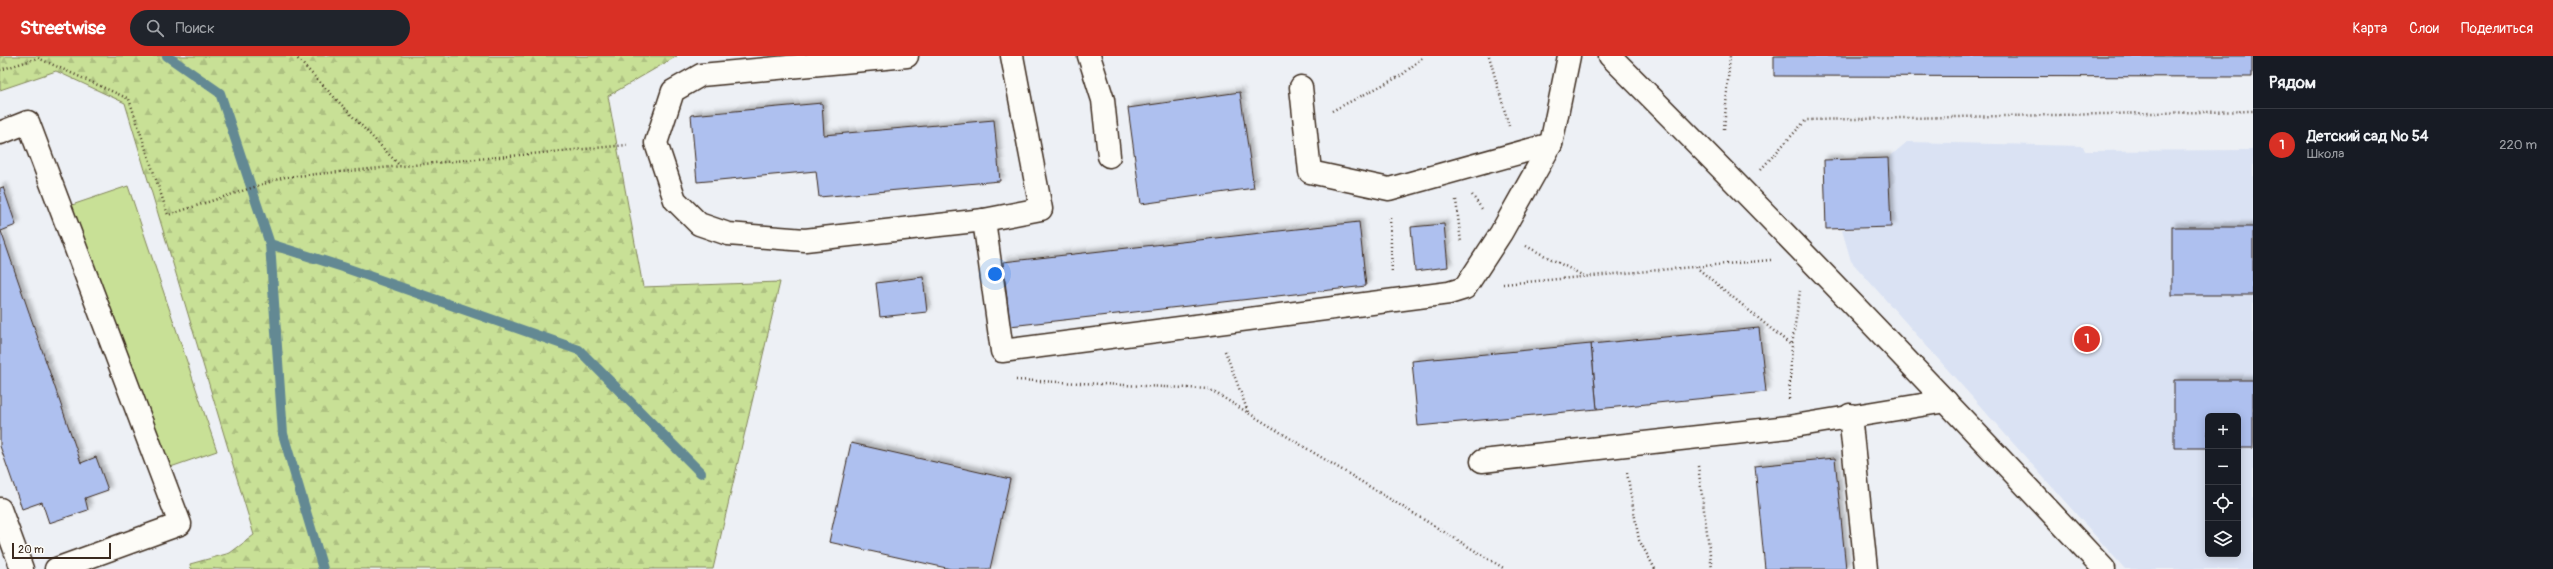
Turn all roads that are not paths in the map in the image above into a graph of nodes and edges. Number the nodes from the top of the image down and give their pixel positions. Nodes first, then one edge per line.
1 (908, 56) edge
2 (1012, 56) edge
3 (1089, 56) edge
4 (1568, 56) edge
5 (1610, 56) edge
6 (1301, 87) dead end
7 (0, 132) edge
8 (1551, 144) junction
9 (1109, 156) dead end
10 (984, 220) junction
11 (1946, 401) junction
12 (1850, 415) junction
13 (1482, 461) dead end
14 (0, 509) edge
15 (22, 569) edge
16 (56, 569) edge
17 (1866, 569) edge
18 (2104, 569) edge

1 - 10 lane
2 - 10 lane
3 - 9 lane
4 - 8 lane
5 - 11 lane
6 - 8 lane
7 - 16 lane
8 - 10 lane
11 - 12 lane
11 - 18 lane
12 - 13 lane
12 - 17 lane
14 - 15 lane

